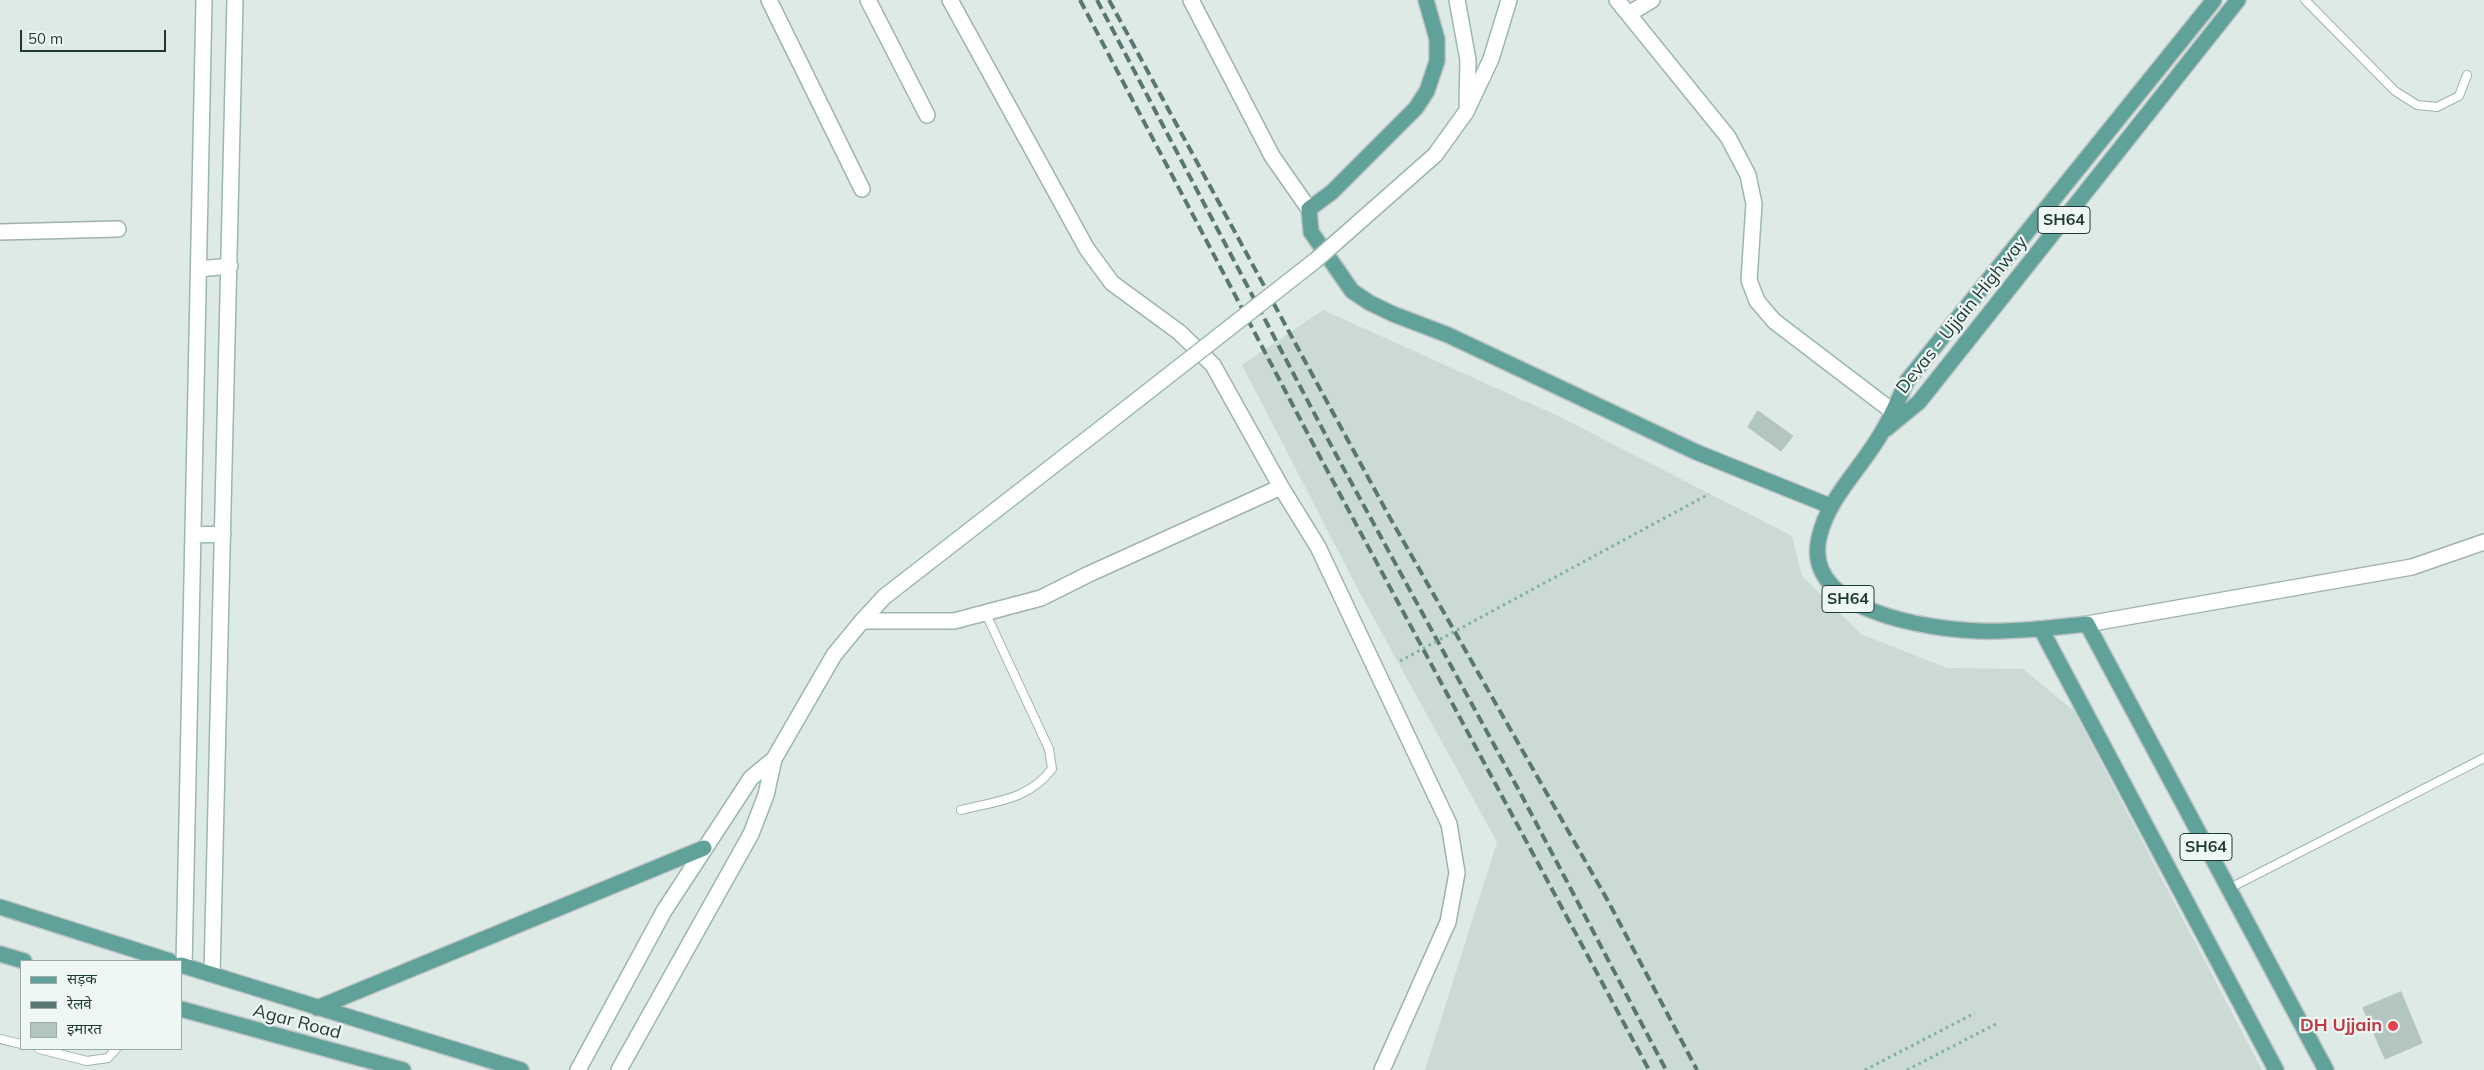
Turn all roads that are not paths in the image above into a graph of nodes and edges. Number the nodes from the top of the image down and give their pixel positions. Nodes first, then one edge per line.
1 (204, 0) edge
2 (235, 0) edge
3 (769, 0) edge
4 (868, 0) edge
5 (950, 0) edge
6 (1191, 0) edge
7 (1426, 0) edge
8 (1457, 0) edge
9 (1509, 0) edge
10 (1617, 0) edge
11 (1652, 0) edge
12 (2214, 0) edge
13 (2238, 0) edge
14 (2305, 0) edge
15 (1630, 13) junction
16 (2467, 75) dead end
17 (1466, 112) junction
18 (927, 115) dead end
19 (862, 189) dead end
20 (1309, 209) junction
21 (118, 229) dead end
22 (0, 232) edge
23 (230, 266) junction
24 (198, 269) junction
25 (1896, 415) junction
26 (1281, 487) junction
27 (1830, 506) junction
28 (223, 534) junction
29 (193, 535) junction
30 (2484, 542) edge
31 (986, 614) junction
32 (862, 621) junction
33 (2087, 624) junction
34 (2041, 629) junction
35 (2484, 758) edge
36 (774, 759) junction
37 (961, 810) dead end
38 (704, 848) junction
39 (2228, 888) junction
40 (0, 907) edge
41 (0, 954) edge
42 (21, 960) edge
43 (166, 960) edge
44 (178, 960) edge
45 (182, 965) edge
46 (212, 974) junction
47 (318, 1008) junction
48 (182, 1009) edge
49 (0, 1039) edge
50 (20, 1044) edge
51 (43, 1050) edge
52 (115, 1050) edge
53 (403, 1070) edge
54 (521, 1070) edge
55 (578, 1070) edge
56 (619, 1070) edge
57 (1382, 1070) edge
58 (2276, 1070) edge
59 (2326, 1070) edge

1 - 24 street
2 - 23 street
3 - 19 street
4 - 18 street
5 - 26 street
6 - 20 street
7 - 20 main road
8 - 17 street
9 - 17 street
10 - 15 street
11 - 15 street
12 - 25 main road, Devas - Ujjain Highway / SH64
13 - 25 main road, Devas - Ujjain Highway / SH64
14 - 16 lane
15 - 25 street
17 - 32 street, bridge
20 - 27 main road
21 - 22 street
23 - 24 street
23 - 28 street
24 - 29 street
25 - 27 main road, Devas - Ujjain Highway / SH64
26 - 31 street
26 - 57 street
27 - 34 main road, SH64
28 - 29 street
28 - 46 street
29 - 44 street
30 - 33 street
31 - 32 street
31 - 37 lane
32 - 36 street
33 - 34 main road, SH64
33 - 39 main road, SH64
34 - 58 main road, SH64
35 - 39 lane
36 - 38 street
36 - 56 street
38 - 47 main road
38 - 55 street
39 - 59 main road, SH64
40 - 43 main road
41 - 42 main road
45 - 46 main road
46 - 47 main road
47 - 54 main road
48 - 53 main road, Agar Road
49 - 50 lane
51 - 52 lane

